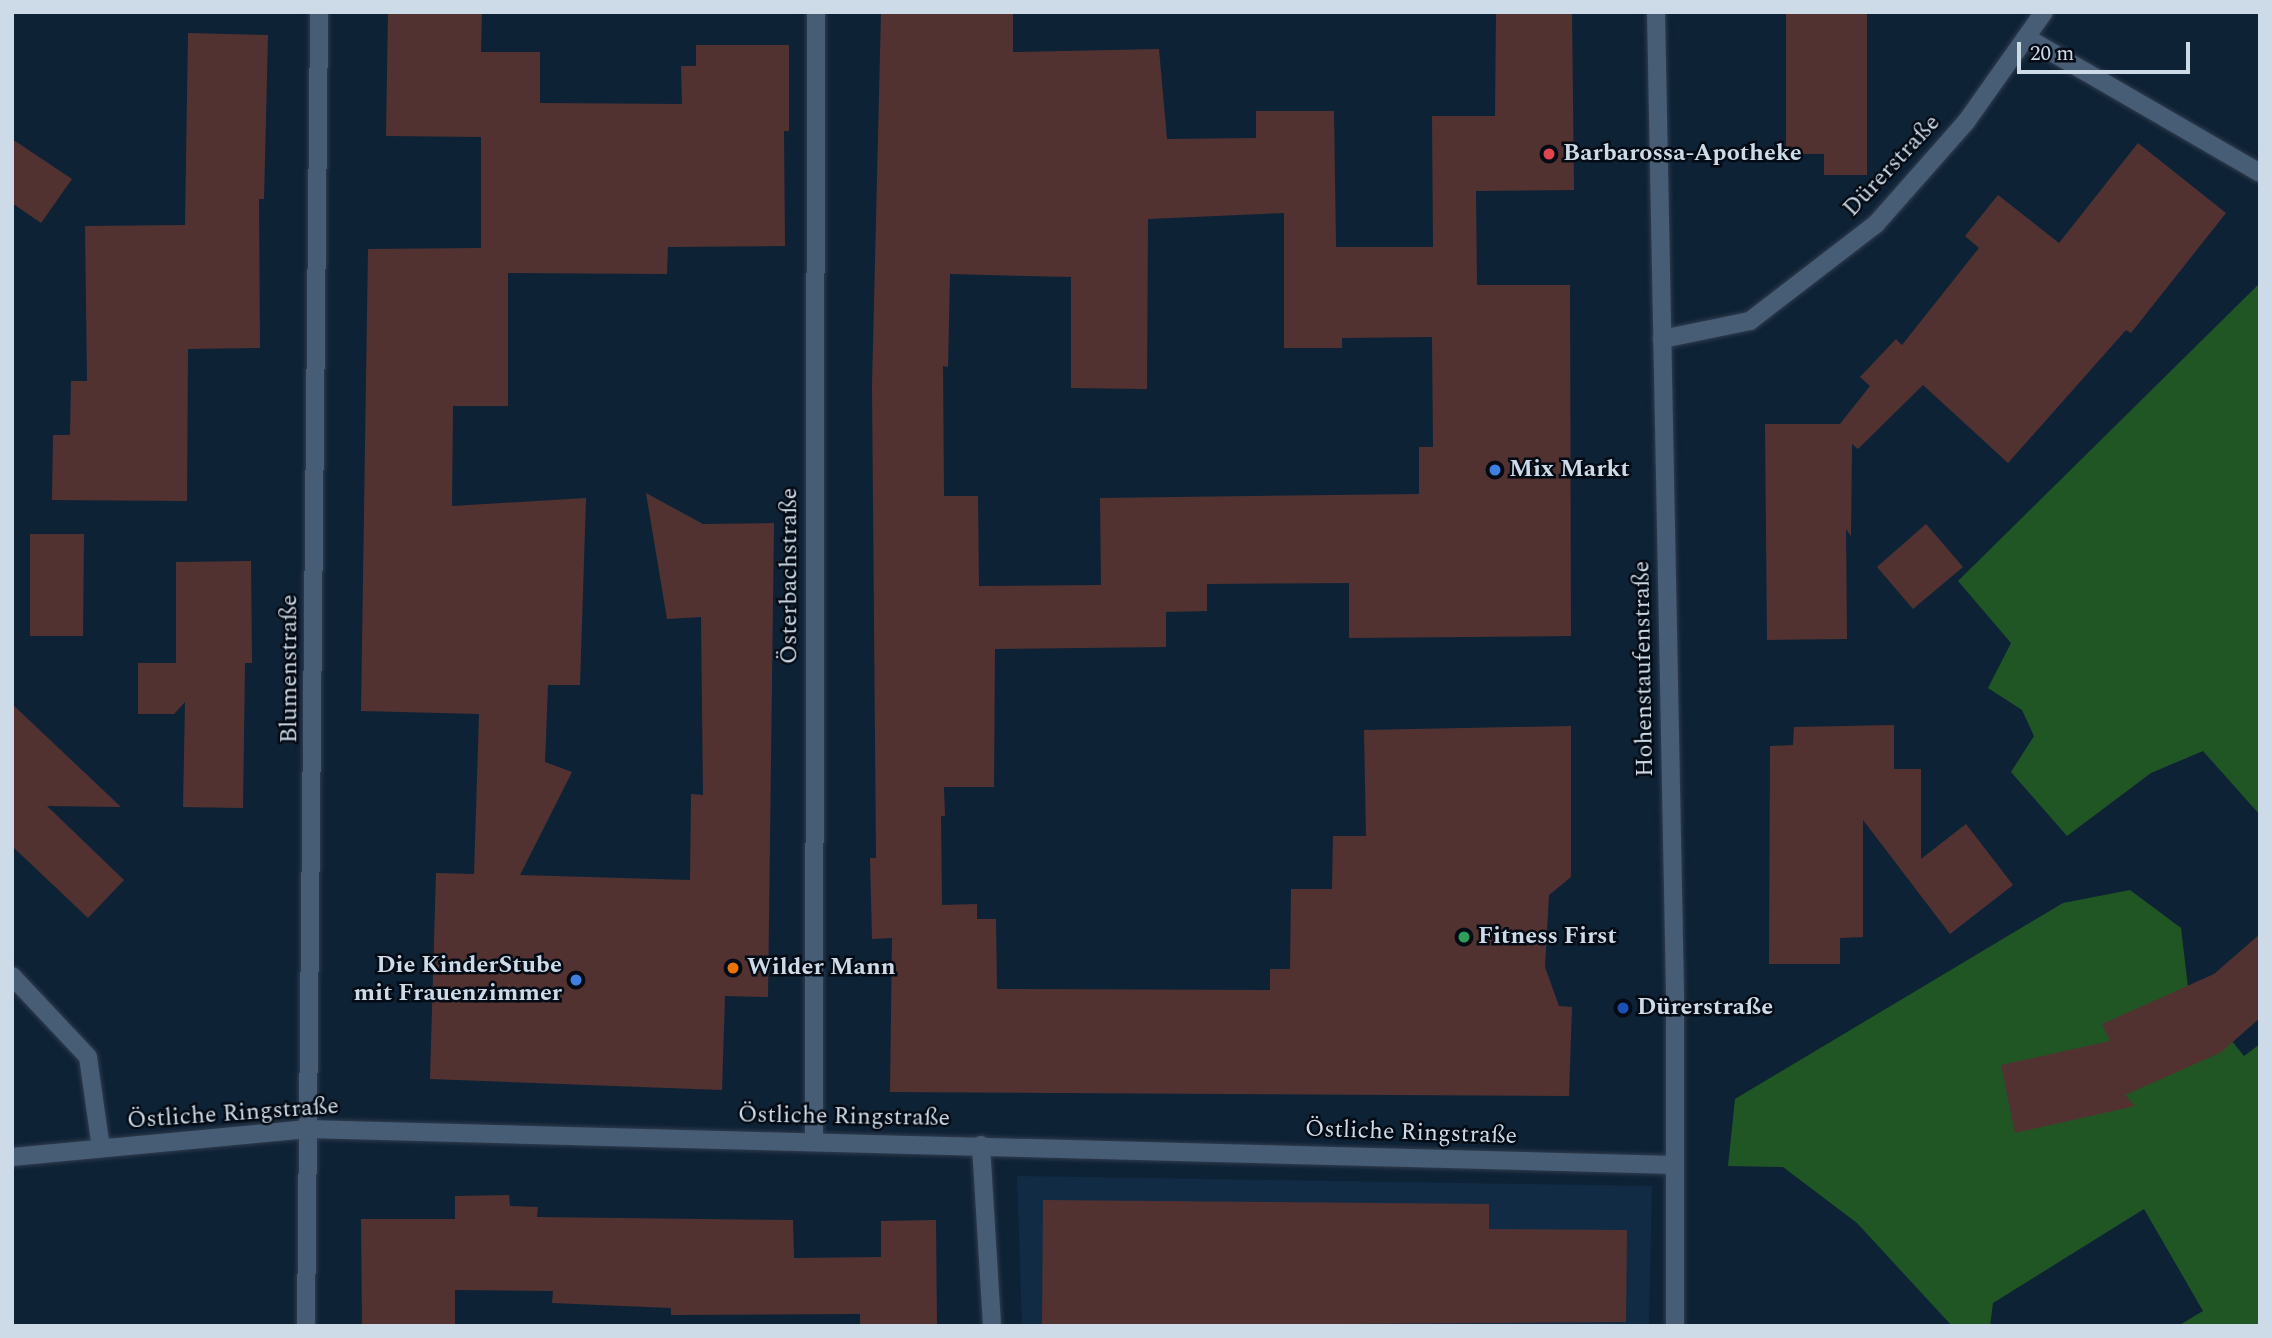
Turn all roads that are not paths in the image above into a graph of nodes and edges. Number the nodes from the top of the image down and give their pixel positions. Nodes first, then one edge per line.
1 (319, 12) edge
2 (816, 12) edge
3 (1656, 12) edge
4 (2044, 12) edge
5 (2029, 39) junction
6 (2260, 173) edge
7 (1662, 339) junction
8 (12, 976) edge
9 (306, 1129) junction
10 (814, 1141) junction
11 (981, 1145) junction
12 (101, 1148) junction
13 (12, 1157) edge
14 (1675, 1165) junction
15 (306, 1326) edge
16 (992, 1326) edge
17 (1675, 1326) edge

1 - 9 street, Blumenstraße
2 - 10 street, Österbachstraße
3 - 7 street, Hohenstaufenstraße
4 - 5 street, Dürerstraße
5 - 6 street
5 - 7 street, Dürerstraße
7 - 14 street, Hohenstaufenstraße
8 - 12 street
9 - 10 street, Östliche Ringstraße
9 - 12 street, Östliche Ringstraße
9 - 15 street, Blumenstraße
10 - 11 street, Östliche Ringstraße
11 - 14 street, Östliche Ringstraße
11 - 16 street
12 - 13 street, Östliche Ringstraße
14 - 17 street, Hohenstaufenstraße

